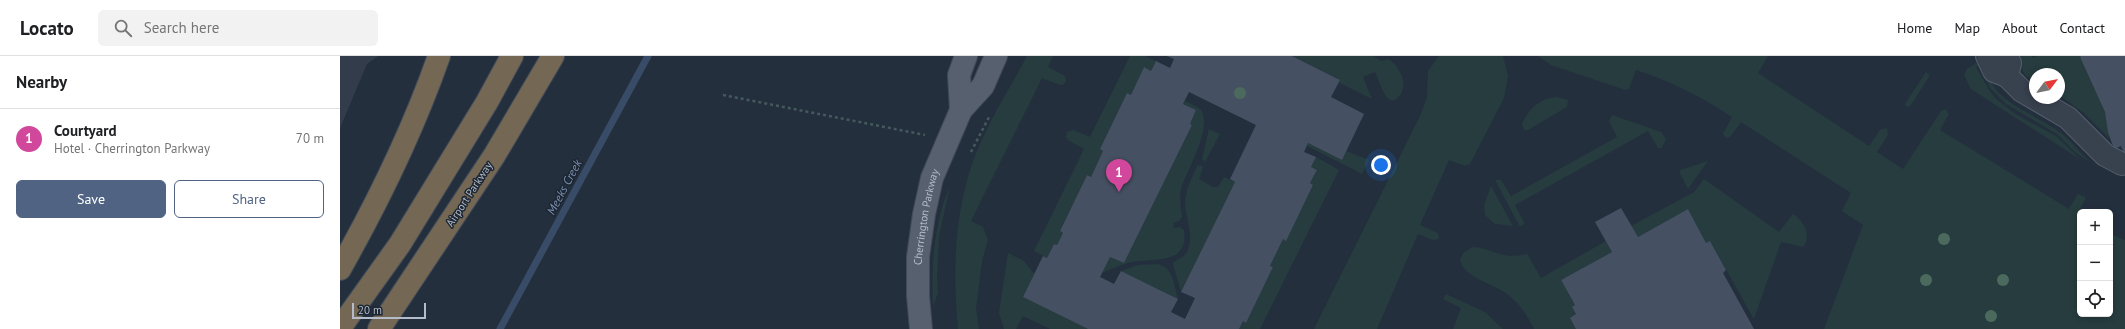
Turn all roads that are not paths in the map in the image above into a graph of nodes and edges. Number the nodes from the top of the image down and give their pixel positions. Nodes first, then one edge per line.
1 (440, 56) edge
2 (512, 56) edge
3 (553, 56) edge
4 (966, 56) edge
5 (996, 56) edge
6 (1987, 56) edge
7 (2007, 66) edge
8 (961, 110) junction
9 (2122, 164) dead end
10 (340, 269) edge
11 (340, 328) edge
12 (379, 329) edge
13 (921, 329) edge

1 - 10 highway
2 - 11 highway
3 - 12 highway, Airport Parkway
4 - 8 main road, Cherrington Parkway
5 - 8 main road, Cherrington Parkway
6 - 7 lane
7 - 9 lane
8 - 13 main road, Cherrington Parkway

